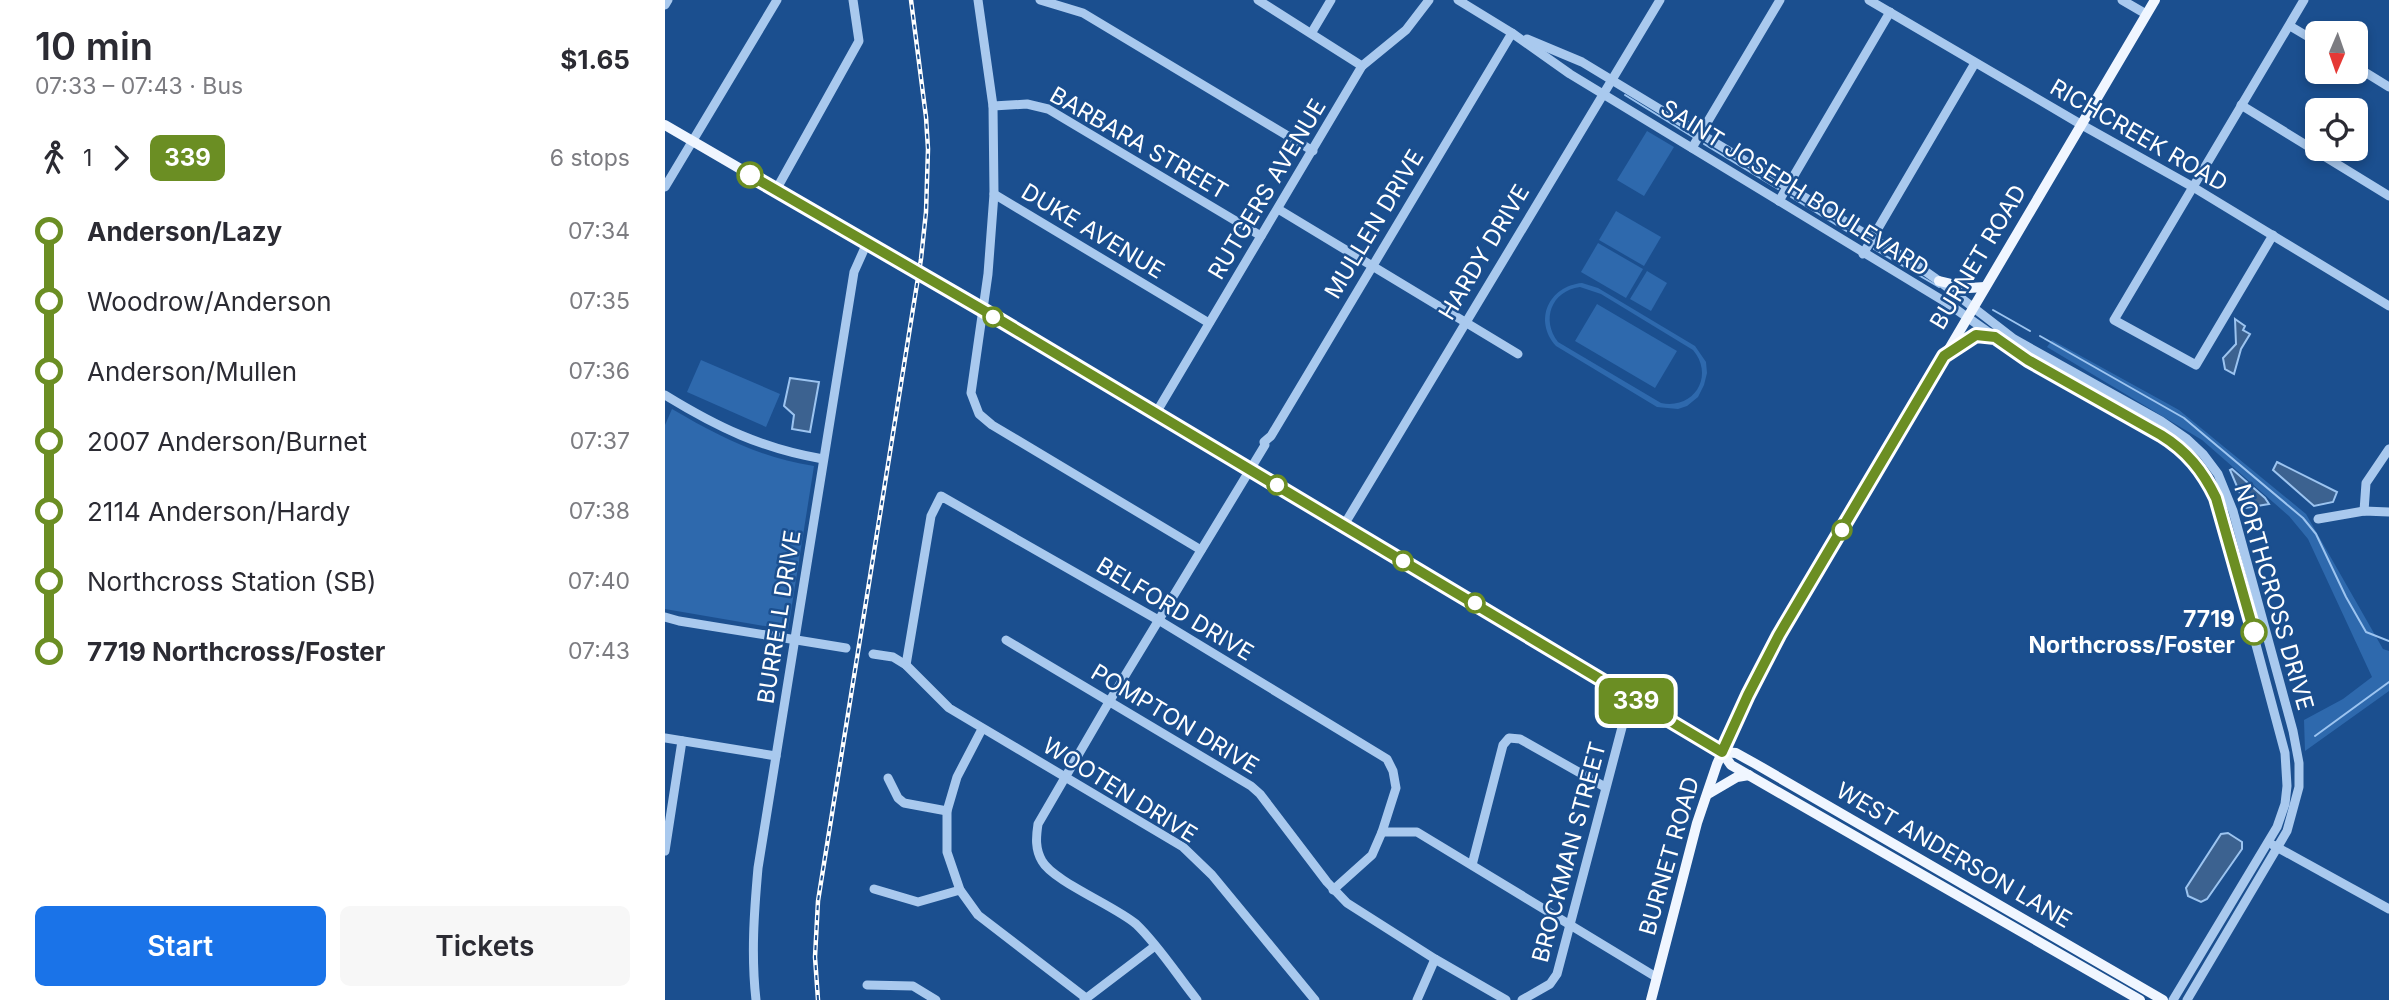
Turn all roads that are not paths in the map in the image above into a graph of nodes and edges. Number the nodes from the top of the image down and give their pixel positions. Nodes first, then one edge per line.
1 (668, 0) edge
2 (778, 0) edge
3 (853, 0) edge
4 (982, 0) edge
5 (1040, 0) edge
6 (1258, 0) edge
7 (1331, 0) edge
8 (1429, 0) edge
9 (1458, 0) edge
10 (1661, 0) edge
11 (1780, 0) edge
12 (1869, 0) edge
13 (2122, 0) edge
14 (2155, 0) edge
15 (2304, 0) edge
16 (665, 5) edge
17 (1890, 12) junction
18 (2146, 14) junction
19 (2290, 26) junction
20 (1312, 32) junction
21 (1512, 33) junction
22 (2305, 35) edge
23 (1975, 63) junction
24 (1362, 66) junction
25 (2368, 74) edge
26 (1611, 79) junction
27 (2389, 87) edge
28 (1603, 93) junction
29 (2241, 105) junction
30 (993, 106) junction
31 (665, 125) edge
32 (2082, 125) junction
33 (1702, 134) junction
34 (692, 141) junction
35 (1692, 148) junction
36 (1313, 150) junction
37 (1788, 186) junction
38 (665, 187) edge
39 (2193, 187) junction
40 (776, 190) junction
41 (994, 194) junction
42 (2389, 196) edge
43 (1779, 201) junction
44 (1278, 209) junction
45 (2273, 235) junction
46 (1261, 236) junction
47 (1872, 239) junction
48 (867, 243) junction
49 (1863, 254) junction
50 (1371, 266) junction
51 (1939, 281) junction
52 (1985, 287) junction
53 (2389, 306) edge
54 (1973, 307) junction
55 (983, 310) junction
56 (1967, 318) junction
57 (1209, 323) junction
58 (1464, 323) junction
59 (1995, 337) junction
60 (1518, 354) dead end
61 (1944, 356) junction
62 (2093, 383) junction
63 (2087, 393) junction
64 (665, 395) edge
65 (1156, 413) junction
66 (2161, 421) junction
67 (2161, 435) junction
68 (2389, 449) edge
69 (823, 459) junction
70 (1250, 470) junction
71 (2364, 510) junction
72 (2389, 512) edge
73 (2318, 519) dead end
74 (1344, 525) junction
75 (1201, 550) junction
76 (2247, 562) junction
77 (2235, 566) junction
78 (665, 617) edge
79 (1160, 621) junction
80 (795, 639) junction
81 (1006, 640) dead end
82 (846, 648) dead end
83 (873, 654) dead end
84 (906, 665) junction
85 (1630, 697) junction
86 (1109, 702) junction
87 (2288, 713) junction
88 (2276, 716) junction
89 (982, 729) junction
90 (665, 738) edge
91 (682, 741) junction
92 (1722, 752) junction
93 (776, 755) junction
94 (1750, 775) junction
95 (1065, 777) junction
96 (888, 778) dead end
97 (1605, 787) junction
98 (1708, 794) junction
99 (947, 811) junction
100 (1382, 832) junction
101 (1874, 840) junction
102 (2268, 842) junction
103 (2277, 848) junction
104 (665, 851) edge
105 (1472, 865) junction
106 (874, 890) dead end
107 (960, 890) junction
108 (1333, 890) junction
109 (2389, 909) edge
110 (2220, 921) junction
111 (1570, 924) junction
112 (2019, 924) junction
113 (2231, 926) junction
114 (1155, 946) junction
115 (2056, 952) junction
116 (1435, 959) junction
117 (2108, 968) junction
118 (1656, 977) junction
119 (867, 985) dead end
120 (1085, 999) edge
121 (756, 1000) edge
122 (936, 1000) edge
123 (1197, 1000) edge
124 (1314, 1000) edge
125 (1417, 1000) edge
126 (1506, 1000) edge
127 (1522, 1000) edge
128 (1651, 1000) edge
129 (2140, 1000) edge
130 (2163, 1000) edge
131 (2173, 1000) edge
132 (2187, 1000) edge

1 - 16 street
2 - 34 street
3 - 40 street
4 - 30 street
5 - 36 street
6 - 20 street
7 - 20 street
8 - 24 street, RUTGERS AVENUE
9 - 21 street
10 - 26 street, HARDY DRIVE
11 - 33 street
12 - 17 street, RICHCREEK ROAD
13 - 18 street
14 - 18 main road, BURNET ROAD
15 - 19 street
17 - 23 street, RICHCREEK ROAD
17 - 37 street
18 - 32 main road, BURNET ROAD
19 - 22 street
19 - 29 street
20 - 24 street
21 - 26 street, SAINT JOSEPH BOULEVARD
21 - 28 street, SAINT JOSEPH BOULEVARD
21 - 50 street, MULLEN DRIVE
23 - 32 street, RICHCREEK ROAD
23 - 47 street
24 - 36 street, RUTGERS AVENUE
25 - 27 street
26 - 28 street, HARDY DRIVE
26 - 33 street, SAINT JOSEPH BOULEVARD
28 - 35 street, SAINT JOSEPH BOULEVARD
28 - 58 street, HARDY DRIVE
29 - 39 street
29 - 42 street
30 - 41 street
30 - 46 street, BARBARA STREET
31 - 34 main road, WEST ANDERSON LANE
32 - 39 street, RICHCREEK ROAD
32 - 52 main road, BURNET ROAD
33 - 35 street
33 - 37 street, SAINT JOSEPH BOULEVARD
34 - 38 street
34 - 40 main road, WEST ANDERSON LANE
35 - 43 street, SAINT JOSEPH BOULEVARD
36 - 44 street, RUTGERS AVENUE
37 - 43 street
37 - 47 street, SAINT JOSEPH BOULEVARD
39 - 45 street, RICHCREEK ROAD
39 - 45 street
40 - 48 main road, WEST ANDERSON LANE
41 - 55 street
41 - 57 street, DUKE AVENUE
43 - 49 street, SAINT JOSEPH BOULEVARD
44 - 46 street, RUTGERS AVENUE
44 - 50 street
45 - 53 street, RICHCREEK ROAD
46 - 57 street, RUTGERS AVENUE
47 - 49 street
47 - 51 street, SAINT JOSEPH BOULEVARD
48 - 55 main road, WEST ANDERSON LANE
48 - 69 street, BURRELL DRIVE
49 - 56 street, SAINT JOSEPH BOULEVARD
50 - 58 street
50 - 70 street, MULLEN DRIVE
51 - 52 main road
51 - 54 street, SAINT JOSEPH BOULEVARD
52 - 54 main road, BURNET ROAD
54 - 56 main road, BURNET ROAD
54 - 62 street, NORTHCROSS DRIVE
55 - 65 main road, WEST ANDERSON LANE
55 - 75 street
56 - 59 street, NORTHCROSS DRIVE
56 - 61 main road, BURNET ROAD
57 - 65 street, RUTGERS AVENUE
58 - 60 street
58 - 74 street, HARDY DRIVE
59 - 61 main road
59 - 63 street, NORTHCROSS DRIVE
61 - 92 main road, BURNET ROAD
62 - 63 street
62 - 66 street, NORTHCROSS DRIVE
63 - 67 street, NORTHCROSS DRIVE
64 - 69 street
65 - 70 main road, WEST ANDERSON LANE
66 - 67 street
66 - 76 street, NORTHCROSS DRIVE
67 - 77 street, NORTHCROSS DRIVE
68 - 71 street
69 - 80 street, BURRELL DRIVE
70 - 74 main road, WEST ANDERSON LANE
70 - 75 street, MULLEN DRIVE
71 - 72 street
71 - 73 street
74 - 85 main road, WEST ANDERSON LANE
75 - 79 street, MULLEN DRIVE
76 - 77 street
76 - 87 street, NORTHCROSS DRIVE
77 - 88 street, NORTHCROSS DRIVE
78 - 80 street
79 - 84 street, BELFORD DRIVE
79 - 86 street, MULLEN DRIVE
79 - 100 street, BELFORD DRIVE
80 - 82 street
80 - 93 street, BURRELL DRIVE
81 - 86 street, POMPTON DRIVE
83 - 84 street, WOOTEN DRIVE
84 - 89 street, WOOTEN DRIVE
85 - 92 main road, WEST ANDERSON LANE
85 - 97 street, BROCKMAN STREET
86 - 95 street, MULLEN DRIVE
86 - 108 street, POMPTON DRIVE
87 - 88 street
87 - 103 street, NORTHCROSS DRIVE
88 - 102 street, NORTHCROSS DRIVE
89 - 95 street, WOOTEN DRIVE
89 - 99 street
90 - 91 street
91 - 93 street
91 - 104 street
92 - 94 main road, WEST ANDERSON LANE
92 - 98 main road, BURNET ROAD
92 - 101 main road, WEST ANDERSON LANE
93 - 121 street, BURRELL DRIVE
94 - 98 main road
94 - 101 main road, WEST ANDERSON LANE
95 - 114 street, MULLEN DRIVE
95 - 124 street, WOOTEN DRIVE
96 - 99 street
97 - 105 street
97 - 111 street, BROCKMAN STREET
98 - 118 main road, BURNET ROAD
99 - 107 street
100 - 105 street
100 - 108 street
101 - 112 main road, WEST ANDERSON LANE
102 - 103 street
102 - 110 street, NORTHCROSS DRIVE
103 - 109 street
103 - 113 street, NORTHCROSS DRIVE
105 - 111 street
106 - 107 street
107 - 120 street
108 - 116 street, POMPTON DRIVE
110 - 113 street
110 - 131 street, NORTHCROSS DRIVE
111 - 118 street
111 - 127 street, BROCKMAN STREET
112 - 115 main road, WEST ANDERSON LANE
112 - 117 main road, WEST ANDERSON LANE
113 - 132 street, NORTHCROSS DRIVE
114 - 120 street
114 - 123 street
115 - 117 main road
115 - 129 main road, WEST ANDERSON LANE
116 - 125 street
116 - 126 street, POMPTON DRIVE
117 - 130 main road, WEST ANDERSON LANE
118 - 128 main road, BURNET ROAD
119 - 122 street

